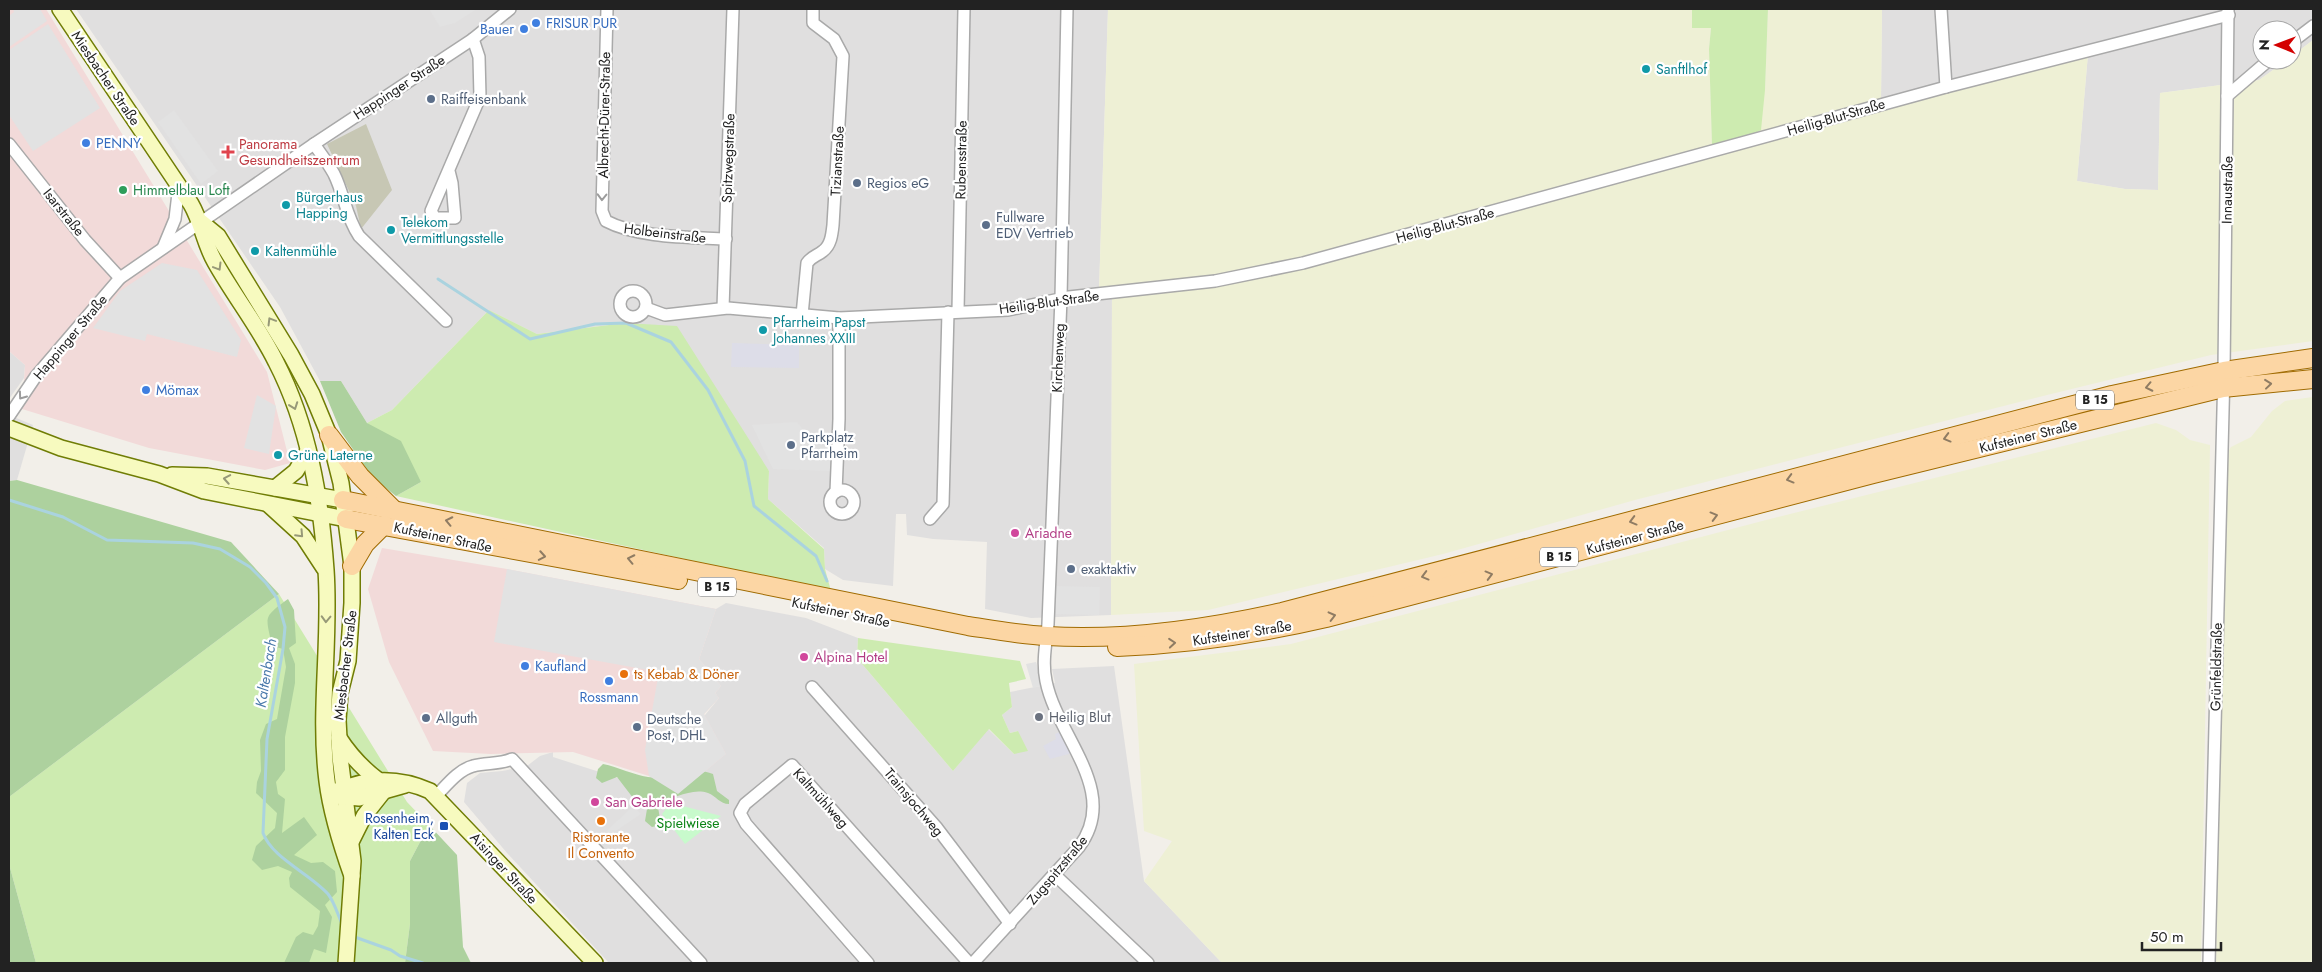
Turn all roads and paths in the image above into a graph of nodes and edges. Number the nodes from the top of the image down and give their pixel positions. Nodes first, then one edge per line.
1 (60, 9) edge
2 (510, 9) edge
3 (607, 9) edge
4 (733, 9) edge
5 (813, 9) edge
6 (964, 9) edge
7 (1067, 9) edge
8 (1941, 9) edge
9 (2228, 12) edge
10 (2313, 26) edge
11 (2302, 34) edge
12 (473, 39) junction
13 (2257, 70) edge
14 (1946, 87) junction
15 (2227, 96) junction
16 (9, 144) edge
17 (314, 144) junction
18 (449, 171) dead end
19 (179, 185) junction
20 (606, 221) joint
21 (201, 222) junction
22 (726, 239) junction
23 (163, 248) junction
24 (120, 278) junction
25 (1061, 298) junction
26 (646, 308) dead end
27 (723, 308) junction
28 (953, 311) junction
29 (802, 315) junction
30 (839, 318) junction
31 (446, 321) dead end
32 (2313, 358) edge
33 (2224, 370) junction
34 (2313, 379) edge
35 (2223, 388) junction
36 (9, 416) edge
37 (9, 428) edge
38 (329, 435) junction
39 (308, 451) junction
40 (159, 474) junction
41 (275, 488) junction
42 (836, 492) dead end
43 (317, 495) junction
44 (343, 500) junction
45 (268, 504) junction
46 (395, 510) junction
47 (320, 514) junction
48 (346, 519) junction
49 (930, 519) dead end
50 (384, 525) junction
51 (352, 566) junction
52 (326, 570) junction
53 (1046, 641) junction
54 (812, 687) dead end
55 (338, 737) junction
56 (380, 786) junction
57 (345, 793) junction
58 (328, 794) junction
59 (436, 796) junction
60 (352, 840) junction
61 (1055, 875) junction
62 (352, 876) junction
63 (1010, 924) junction
64 (347, 957) edge
65 (595, 963) edge
66 (701, 963) edge
67 (868, 963) edge
68 (971, 963) edge
69 (1148, 963) edge
70 (2209, 963) edge

1 - 19 main road, Miesbacher Straße
2 - 12 street, Happinger Straße
3 -> 20 street, Albrecht-Dürer-Straße
4 - 22 street, Spitzwegstraße
5 - 29 street, Tizianstraße
6 - 28 street, Rubensstraße
7 - 25 street, Kirchenweg
8 - 14 street
9 - 14 street, Heilig-Blut-Straße
9 - 15 street, Innaustraße
10 - 11 street
12 - 17 street, Happinger Straße
12 - 18 street
13 - 15 street
14 - 25 street, Heilig-Blut-Straße
15 - 33 street, Innaustraße
16 - 24 street, Isarstraße
17 - 21 street, Happinger Straße
17 - 31 street
19 - 21 main road, Miesbacher Straße
19 - 23 street
20 - 22 street, Holbeinstraße
21 - 23 street, Happinger Straße
38 -> 21 main road, Miesbacher Straße
21 -> 39 main road, Miesbacher Straße
22 - 27 street, Spitzwegstraße
23 - 24 street, Happinger Straße
24 -> 36 street, Happinger Straße
25 - 28 street, Heilig-Blut-Straße
25 - 53 street, Kirchenweg
26 - 27 street, Heilig-Blut-Straße
27 - 29 street, Heilig-Blut-Straße
28 - 30 street, Heilig-Blut-Straße
28 - 49 street, Rubensstraße
29 - 30 street, Heilig-Blut-Straße
30 - 42 street
32 - 33 main road, Kufsteiner Straße / B 15
33 - 35 street, Grünfeldstraße
33 -> 53 main road, Kufsteiner Straße / B 15
35 -> 34 main road, Kufsteiner Straße / B 15
53 -> 35 main road, Kufsteiner Straße / B 15
35 - 70 street, Grünfeldstraße
37 - 40 main road, Kufsteiner Straße
38 - 44 main road, Miesbacher Straße
38 - 46 main road
39 - 41 main road
39 - 43 main road, Miesbacher Straße
41 -> 40 main road, Kufsteiner Straße
40 - 45 main road, Kufsteiner Straße
41 - 43 main road, Kufsteiner Straße
43 - 44 main road, Kufsteiner Straße
43 - 47 main road, Miesbacher Straße
44 - 46 main road, Kufsteiner Straße / B 15
44 - 48 main road, Miesbacher Straße
45 - 47 main road, Kufsteiner Straße
45 -> 52 main road
53 -> 46 main road, Kufsteiner Straße / B 15
47 - 48 main road, Kufsteiner Straße
47 - 52 main road, Miesbacher Straße
48 - 50 main road, Kufsteiner Straße / B 15
48 - 51 main road, Miesbacher Straße
50 - 51 main road
50 -> 53 main road, Kufsteiner Straße / B 15
51 - 55 main road, Miesbacher Straße
52 -> 58 main road, Miesbacher Straße
53 - 61 street, Zugspitzstraße
54 - 63 street, Trainsjochweg
55 - 56 main road
55 - 57 main road, Miesbacher Straße
56 - 57 main road, Aisinger Straße
56 - 59 main road, Aisinger Straße
56 - 60 main road
57 - 58 main road, Aisinger Straße
57 - 60 main road, Miesbacher Straße
58 - 62 main road, Miesbacher Straße
59 - 65 main road, Aisinger Straße
59 - 66 street
60 - 62 main road, Miesbacher Straße
61 - 63 street, Zugspitzstraße
61 - 69 street
62 - 64 main road, Miesbacher Straße
63 - 68 street, Zugspitzstraße
67 - 68 street, Kaltmühlweg

